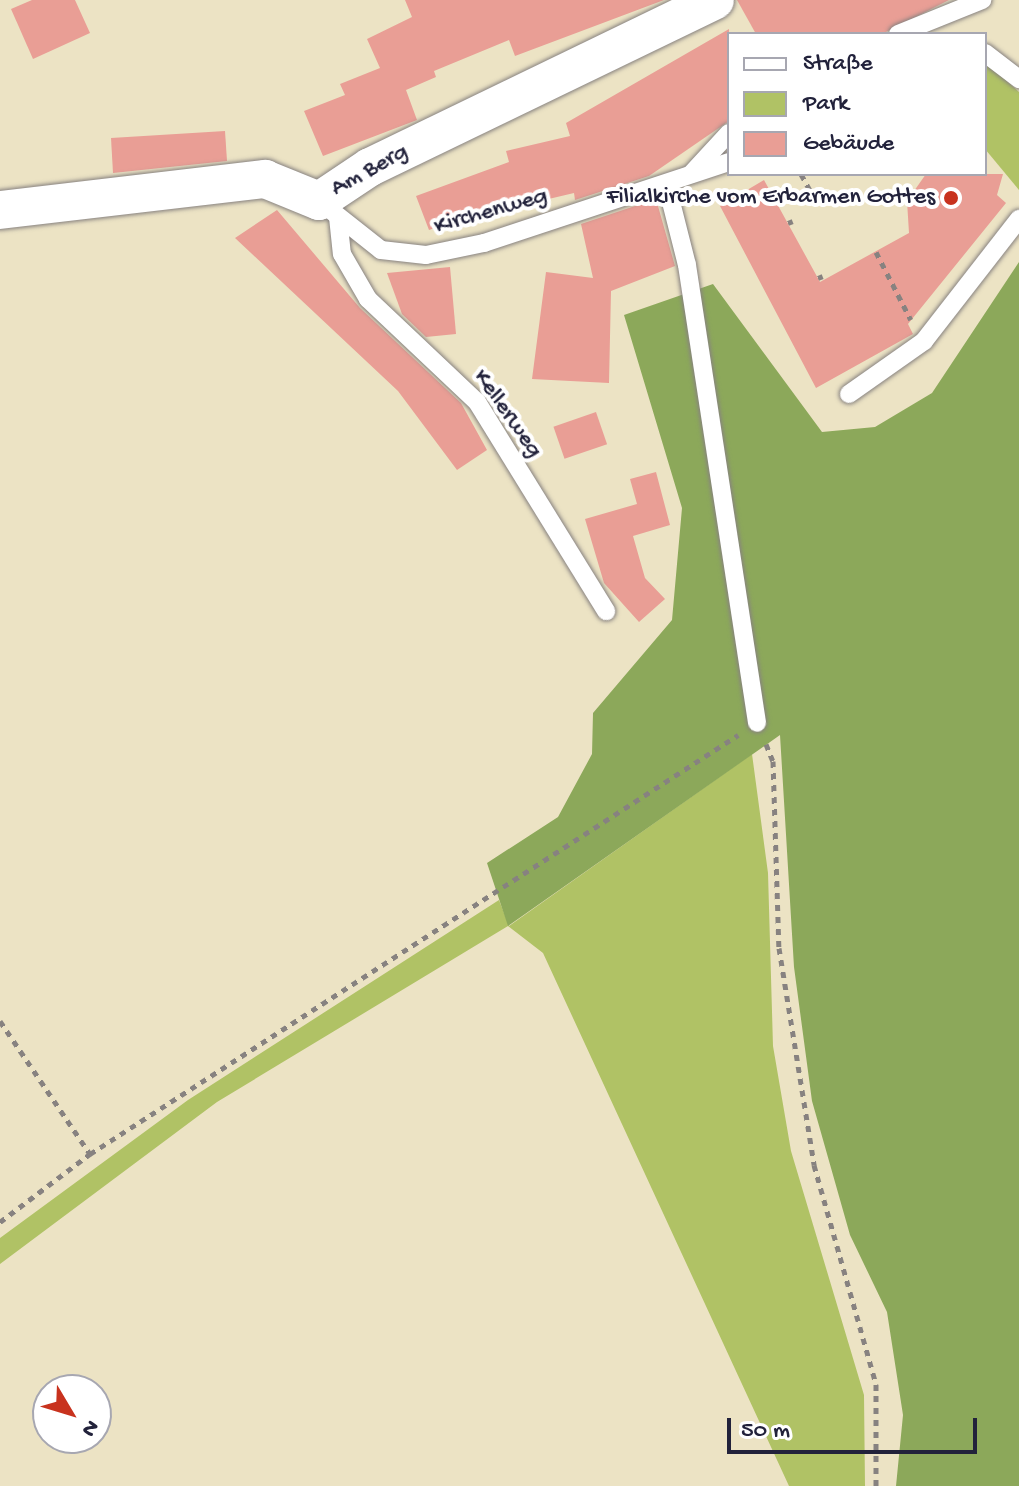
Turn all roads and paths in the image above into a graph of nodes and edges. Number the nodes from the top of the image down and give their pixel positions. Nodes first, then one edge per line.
1 (715, 0) edge
2 (982, 0) edge
3 (903, 32) edge
4 (987, 55) edge
5 (1019, 79) edge
6 (727, 135) edge
7 (727, 163) edge
8 (802, 176) edge
9 (689, 177) junction
10 (667, 186) junction
11 (815, 199) dead end
12 (328, 209) junction
13 (0, 210) edge
14 (1019, 219) edge
15 (876, 252) dead end
16 (924, 341) junction
17 (849, 394) dead end
18 (606, 611) dead end
19 (757, 723) junction
20 (0, 1021) edge
21 (90, 1154) junction
22 (0, 1222) edge
23 (876, 1486) edge

1 - 12 street, Am Berg
2 - 3 lane
4 - 5 lane
6 - 9 lane, Kirchenweg
7 - 9 lane, Kirchenweg
8 - 11 path
9 - 10 lane, Kirchenweg
10 - 12 lane, Kirchenweg
10 - 19 lane
12 - 13 street, Am Berg
12 - 18 lane, Kellerweg
14 - 16 lane
15 - 16 path
16 - 17 lane
19 - 21 path
19 - 23 path
20 - 21 path
21 - 22 path

